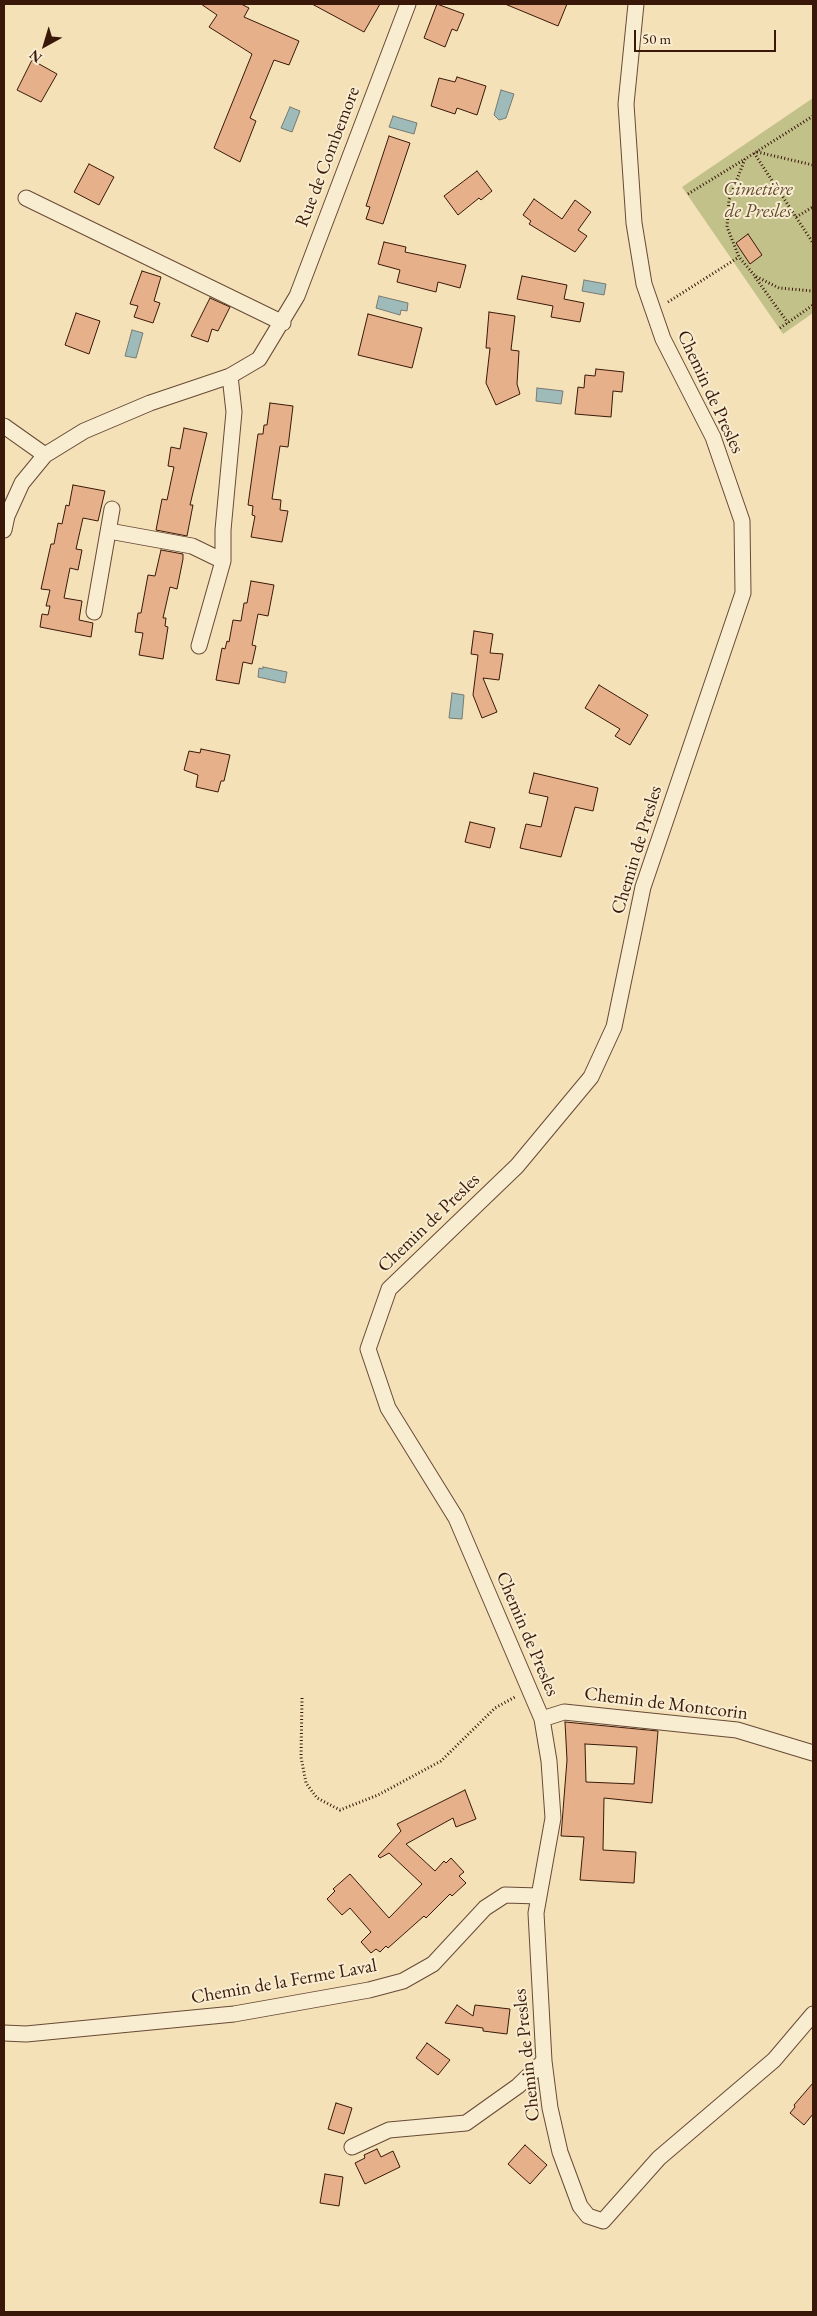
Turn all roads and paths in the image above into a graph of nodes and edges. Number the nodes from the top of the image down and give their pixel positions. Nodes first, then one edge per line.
1 (408, 4) edge
2 (636, 4) edge
3 (813, 116) edge
4 (756, 153) junction
5 (746, 159) junction
6 (813, 165) edge
7 (688, 194) dead end
8 (26, 198) dead end
9 (813, 206) edge
10 (796, 217) junction
11 (813, 243) edge
12 (739, 257) junction
13 (755, 276) junction
14 (813, 291) edge
15 (813, 305) edge
16 (653, 311) junction
17 (283, 323) junction
18 (788, 323) junction
19 (780, 328) dead end
20 (230, 376) junction
21 (4, 426) edge
22 (46, 455) junction
23 (112, 509) dead end
24 (4, 530) edge
25 (109, 531) junction
26 (223, 561) junction
27 (94, 612) dead end
28 (198, 646) dead end
29 (529, 1689) junction
30 (302, 1698) dead end
31 (542, 1719) junction
32 (813, 1753) edge
33 (539, 1896) junction
34 (813, 2014) edge
35 (4, 2033) edge
36 (544, 2061) junction
37 (352, 2146) dead end

1 - 17 street, Rue de Combemore
2 - 16 street, Chemin de Presles
3 - 4 path
4 - 5 path
4 - 6 path
4 - 10 path
5 - 7 path
5 - 12 path
8 - 17 street
9 - 10 path
10 - 11 path
12 - 13 path
12 - 16 path
13 - 14 path
13 - 18 path
15 - 18 path
16 - 29 street, Chemin de Presles
17 - 20 street, Rue de Combemore
18 - 19 path
20 - 22 street, Rue de Combemore
20 - 26 street
21 - 22 street
22 - 24 street, Rue de Combemore
23 - 25 street
25 - 26 street
25 - 27 street
26 - 28 street
29 - 30 path
29 - 31 street, Chemin de Presles
31 - 32 street, Chemin de Montcorin
31 - 33 street, Chemin de Presles
33 - 35 street, Chemin de la Ferme Laval
33 - 36 street, Chemin de Presles
34 - 36 street, Chemin de Presles
36 - 37 street

